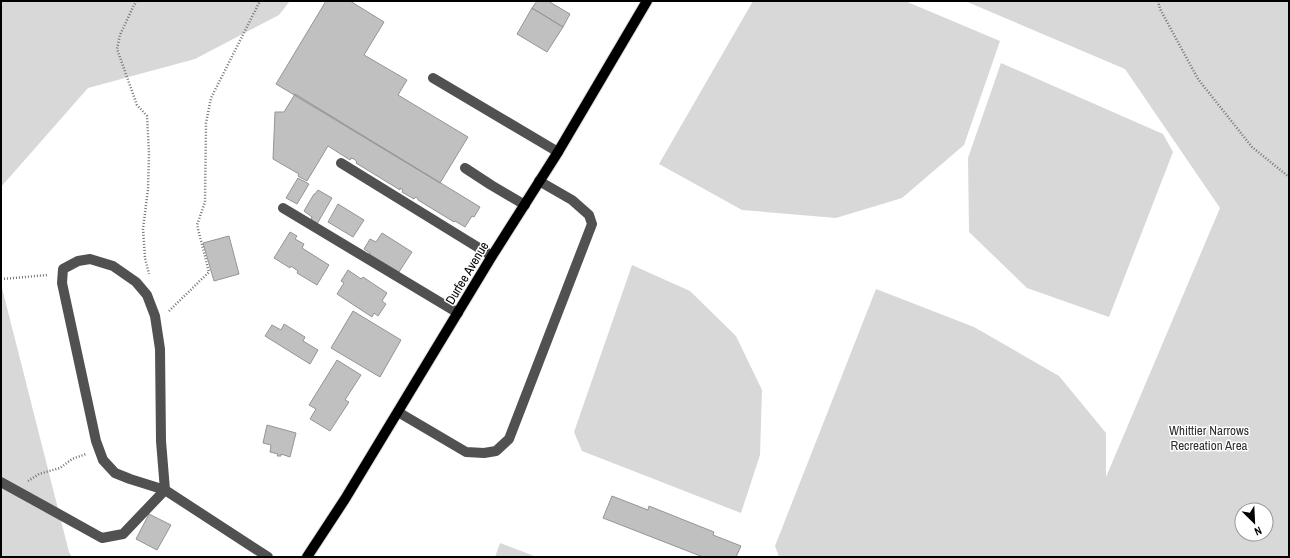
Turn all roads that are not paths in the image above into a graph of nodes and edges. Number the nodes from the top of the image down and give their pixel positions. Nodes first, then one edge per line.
1 (647, 1) edge
2 (433, 78) dead end
3 (558, 152) junction
4 (341, 163) dead end
5 (465, 168) dead end
6 (539, 182) junction
7 (526, 204) junction
8 (283, 208) dead end
9 (492, 256) junction
10 (458, 313) junction
11 (398, 412) junction
12 (6, 485) edge
13 (165, 490) junction
14 (268, 557) edge
15 (307, 557) edge

1 - 3 main road, Durfee Avenue
2 - 3 street
3 - 6 main road, Durfee Avenue
4 - 9 street
5 - 7 street
6 - 7 main road, Durfee Avenue
6 - 11 street
7 - 9 main road, Durfee Avenue
8 - 10 street
9 - 10 main road, Durfee Avenue
10 - 11 main road, Durfee Avenue
11 - 15 main road, Durfee Avenue
12 - 13 street
13 - 13 street
13 - 14 street

